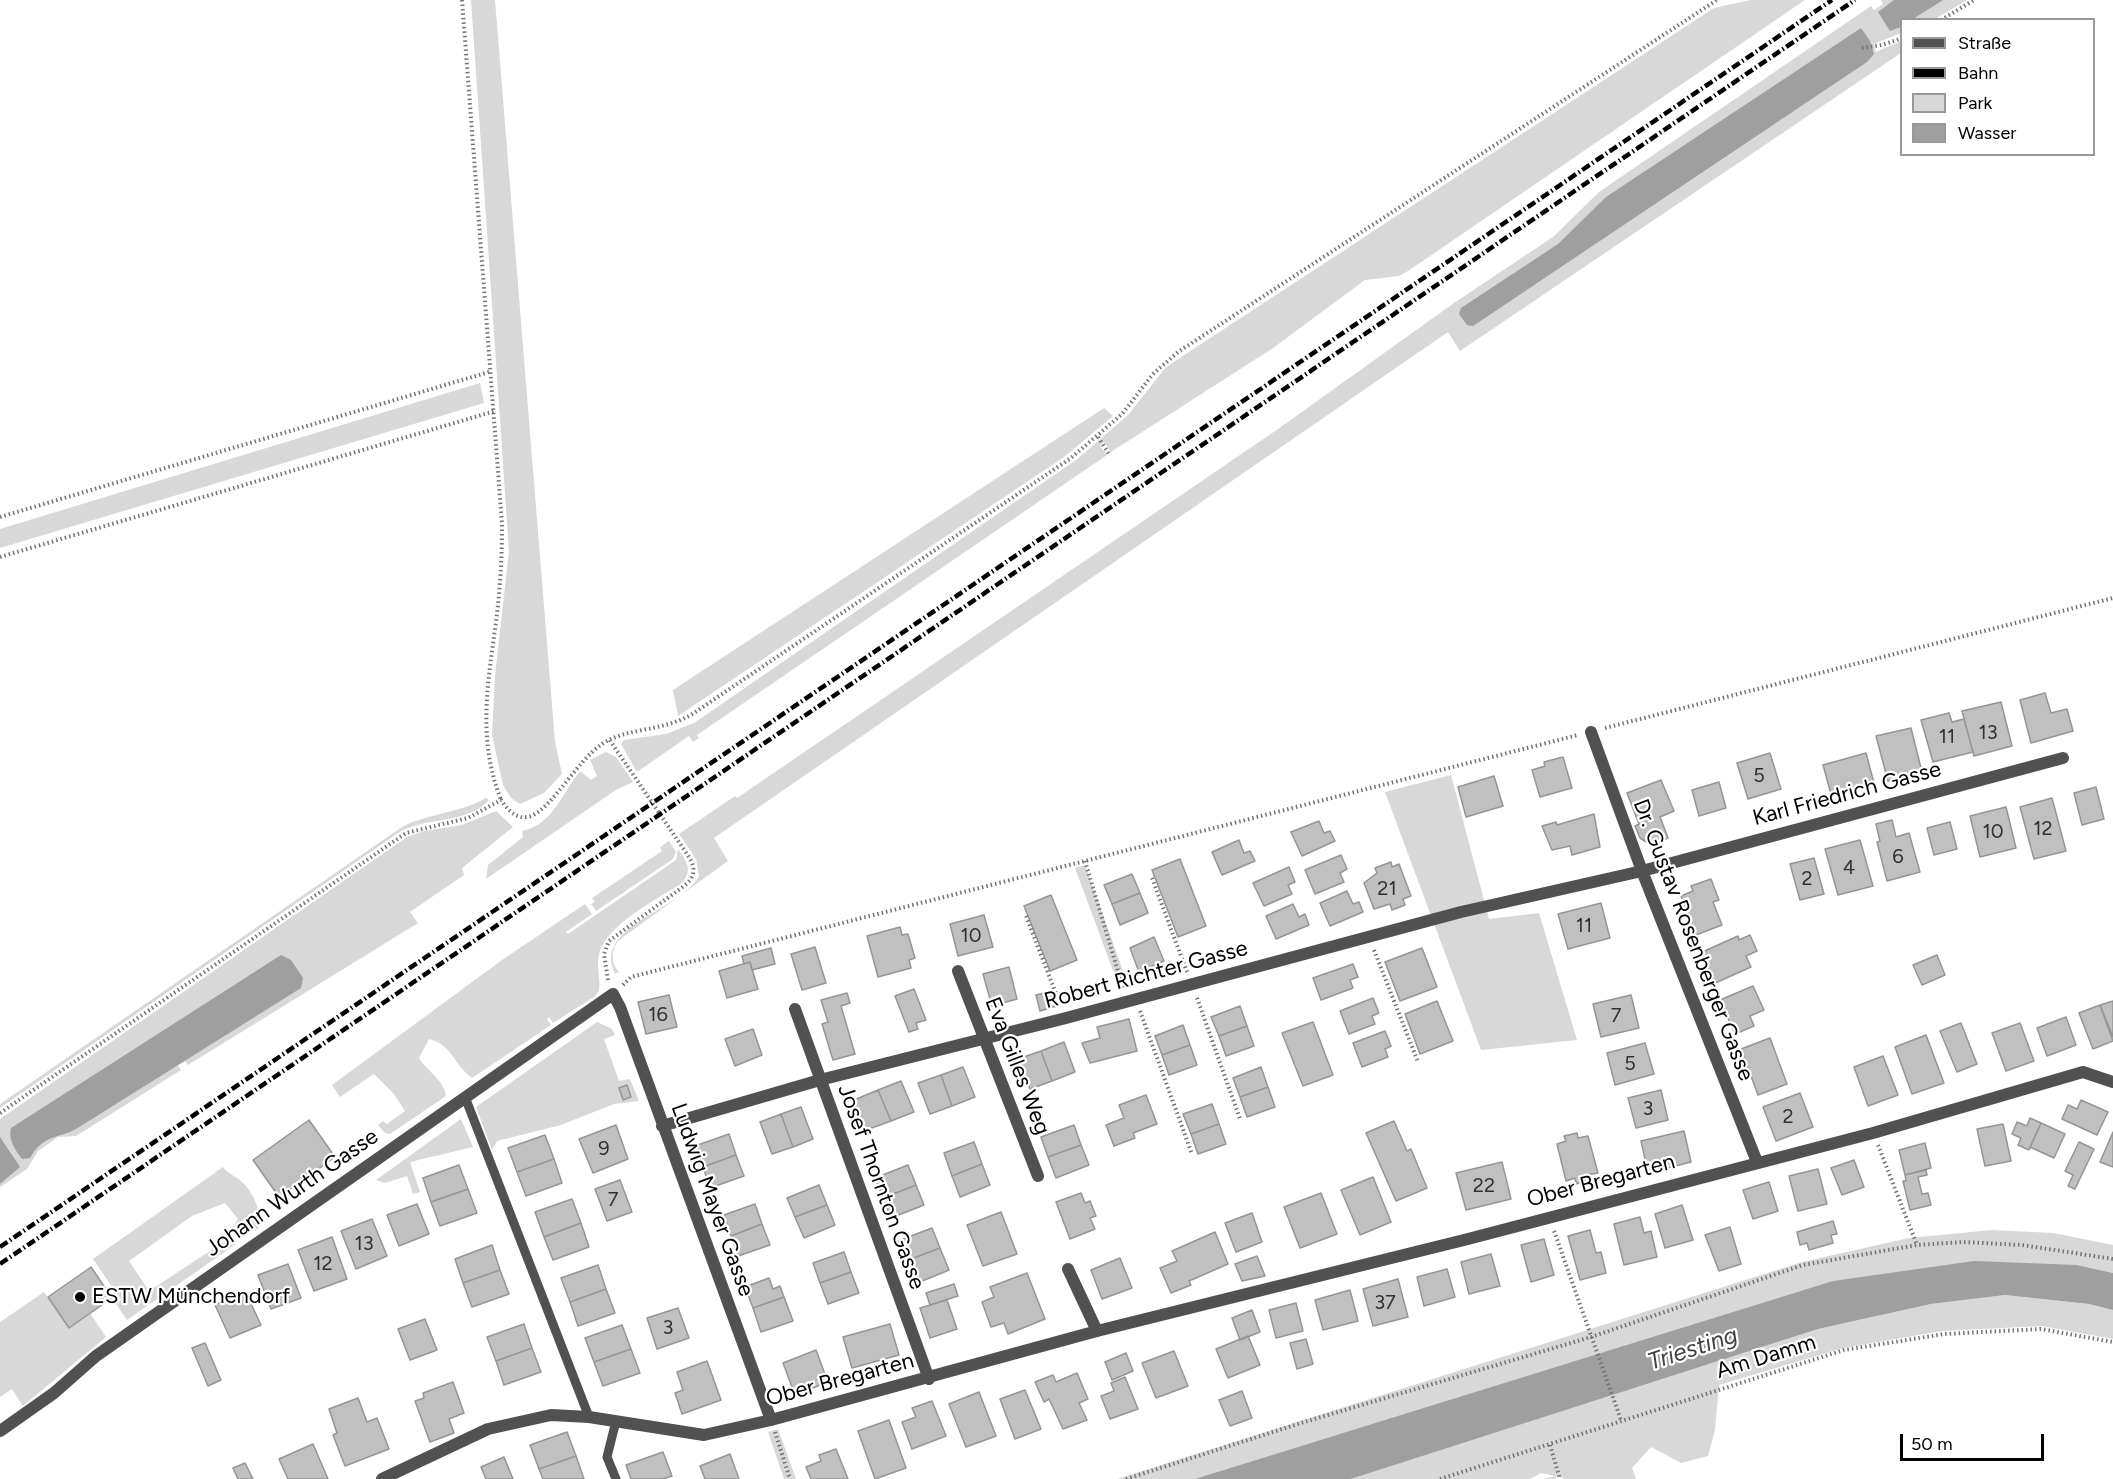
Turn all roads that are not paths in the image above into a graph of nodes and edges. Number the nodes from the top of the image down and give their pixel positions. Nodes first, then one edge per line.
1 (1591, 732) road end
2 (2063, 758) dead end
3 (1642, 871) junction
4 (958, 971) dead end
5 (613, 994) joint
6 (795, 1009) dead end
7 (984, 1040) junction
8 (820, 1080) junction
9 (2113, 1082) edge
10 (465, 1097) junction
11 (662, 1126) junction
12 (1757, 1162) junction
13 (1038, 1176) dead end
14 (1068, 1269) dead end
15 (1097, 1331) junction
16 (929, 1379) junction
17 (589, 1417) junction
18 (771, 1420) junction
19 (616, 1421) junction
20 (0, 1431) edge
21 (382, 1479) edge
22 (616, 1479) edge

1 - 3 street, Dr. Gustav Rosenberger Gasse
2 - 3 street, Karl Friedrich Gasse
3 - 7 street, Robert Richter Gasse
3 - 12 street, Dr. Gustav Rosenberger Gasse
4 - 7 street, Eva Gilles Weg
5 - 10 street, Johann Wurth Gasse
5 - 11 street, Ludwig Mayer Gasse
6 - 8 street, Josef Thornton Gasse
7 - 8 street, Robert Richter Gasse
7 - 13 street, Eva Gilles Weg
8 - 11 street, Robert Richter Gasse
8 - 16 street, Josef Thornton Gasse
9 - 12 street, Ober Bregarten
10 - 17 lane
10 - 20 street, Johann Wurth Gasse
11 - 18 street, Ludwig Mayer Gasse
12 - 15 street, Ober Bregarten
14 - 15 street
15 - 16 street, Ober Bregarten
16 - 18 street, Ober Bregarten
17 - 19 street, Ober Bregarten
17 - 21 street, Ober Bregarten
18 - 19 street, Ober Bregarten
19 - 22 lane

